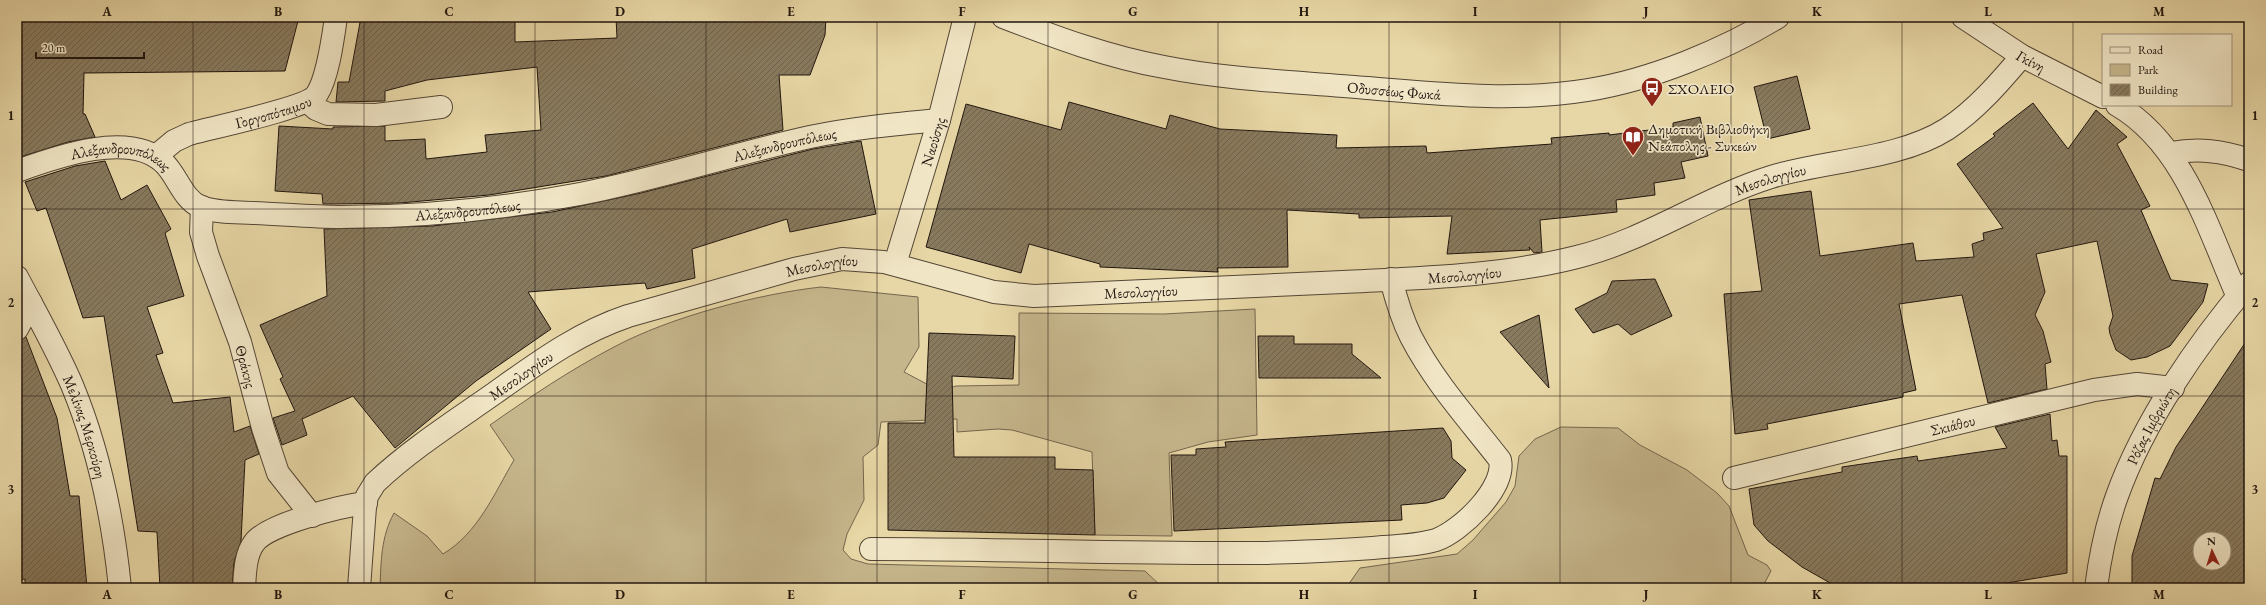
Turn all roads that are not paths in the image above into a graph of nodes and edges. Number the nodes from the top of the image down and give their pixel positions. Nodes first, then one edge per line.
1 (336, 17) edge
2 (965, 17) edge
3 (1003, 17) edge
4 (1778, 17) edge
5 (1963, 17) edge
6 (2022, 56) junction
7 (2102, 96) edge
8 (313, 98) junction
9 (2118, 106) edge
10 (441, 107) dead end
11 (939, 120) junction
12 (2171, 153) junction
13 (156, 156) junction
14 (2249, 160) edge
15 (17, 171) edge
16 (202, 207) junction
17 (895, 264) junction
18 (17, 277) edge
19 (1391, 279) junction
20 (2243, 290) edge
21 (31, 303) junction
22 (17, 329) edge
23 (2173, 388) junction
24 (1734, 478) dead end
25 (366, 503) junction
26 (312, 516) junction
27 (871, 549) dead end
28 (120, 588) edge
29 (244, 588) edge
30 (359, 588) edge
31 (2096, 588) edge

1 - 8 street, Γοργοπόταμου
2 - 11 street, Ναούσης
3 - 4 street, Οδυσσέως Φωκά
5 - 6 street, Γκίνη
6 - 7 street, Γκίνη
6 - 19 street, Μεσολογγίου
8 - 10 street
8 - 13 street, Γοργοπόταμου
9 - 12 street
11 - 16 street, Αλεξανδρουπόλεως
11 - 17 street, Ναούσης
12 - 14 street
12 - 20 street
13 - 15 street, Αλεξανδρουπόλεως
13 - 16 street, Αλεξανδρουπόλεως
16 - 26 street, Θράκης
17 - 19 street, Μεσολογγίου
17 - 25 street, Μεσολογγίου
18 - 21 street, Μελίνας Μερκούρη
19 - 27 street
20 - 23 street, Ρόζας Ιμβριώτη
21 - 22 street
21 - 28 street, Μελίνας Μερκούρη
23 - 24 street, Σκιάθου
23 - 31 street, Ρόζας Ιμβριώτη
25 - 26 street
25 - 30 street, Μεσολογγίου
26 - 29 street

